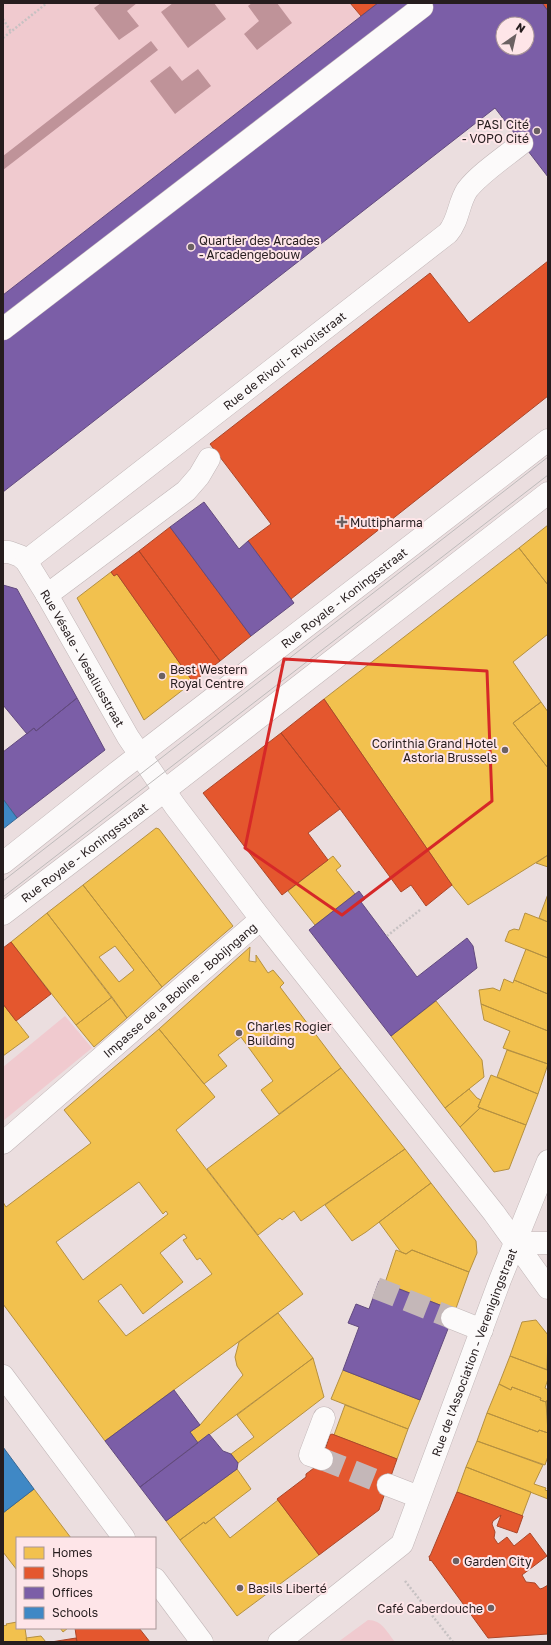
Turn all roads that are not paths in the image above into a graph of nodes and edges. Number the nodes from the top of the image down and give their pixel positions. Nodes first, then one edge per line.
1 (422, 7) dead end
2 (522, 143) dead end
3 (3, 330) edge
4 (548, 440) edge
5 (209, 459) dead end
6 (548, 493) edge
7 (3, 552) edge
8 (26, 561) junction
9 (47, 595) junction
10 (140, 755) junction
11 (165, 791) junction
12 (3, 863) edge
13 (3, 914) edge
14 (261, 919) junction
15 (3, 1143) edge
16 (548, 1161) edge
17 (516, 1243) junction
18 (548, 1244) edge
19 (548, 1288) edge
20 (452, 1318) tunnel mouth
21 (482, 1330) junction
22 (3, 1376) edge
23 (324, 1418) dead end
24 (322, 1459) tunnel mouth
25 (388, 1485) tunnel mouth
26 (419, 1497) junction
27 (123, 1537) edge
28 (156, 1580) edge
29 (202, 1642) edge
30 (279, 1642) edge

1 - 3 street
2 - 8 street, Rue de Rivoli - Rivolistraat
4 - 10 street, Rue Royale - Koningsstraat
5 - 9 street
6 - 11 street, Rue Royale - Koningsstraat
7 - 8 street
8 - 9 street, Rue Vésale - Vesaliusstraat
9 - 10 street, Rue Vésale - Vesaliusstraat
10 - 11 street
10 - 12 street, Rue Royale - Koningsstraat
11 - 13 street, Rue Royale - Koningsstraat
11 - 14 street
14 - 15 street, Impasse de la Bobine - Bobijngang
14 - 17 street
16 - 17 street, Rue de l'Association - Verenigingstraat
17 - 18 street
17 - 19 street
17 - 21 street, Rue de l'Association - Verenigingstraat
20 - 21 street
21 - 26 street, Rue de l'Association - Verenigingstraat
22 - 27 street
23 - 24 street
25 - 26 street
26 - 30 street, Rue de l'Association - Verenigingstraat
28 - 29 street

